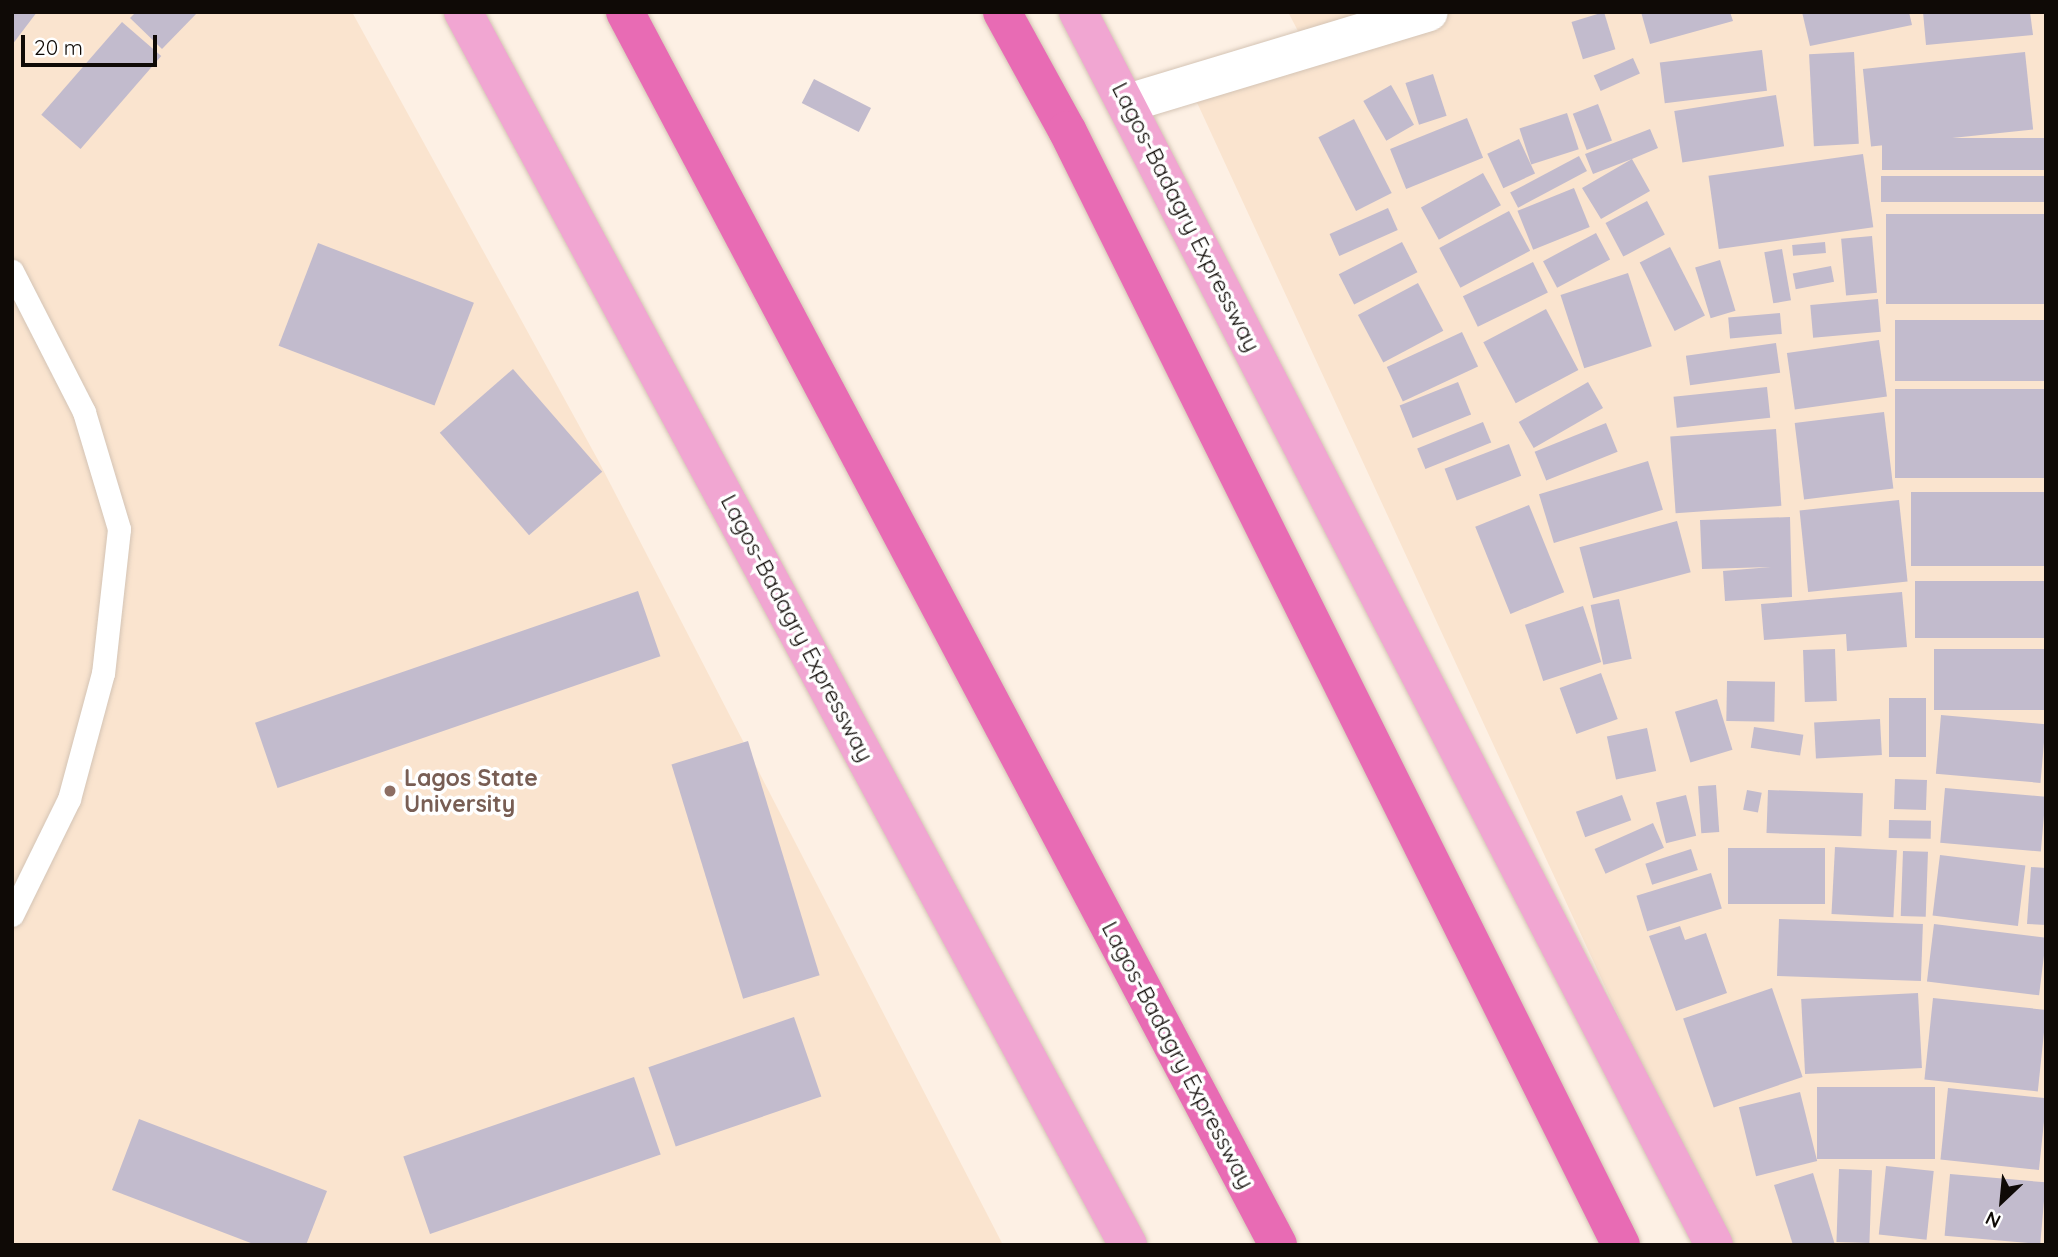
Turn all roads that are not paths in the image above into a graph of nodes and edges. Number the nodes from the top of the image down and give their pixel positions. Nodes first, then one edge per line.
1 (463, 12) edge
2 (625, 12) edge
3 (1002, 12) edge
4 (1078, 12) edge
5 (1429, 12) edge
6 (1128, 103) junction
7 (12, 271) edge
8 (12, 915) edge
9 (1128, 1245) edge
10 (1278, 1245) edge
11 (1621, 1245) edge
12 (1714, 1245) edge

1 - 9 main road, Lagos-Badagry Expressway
2 - 10 highway, Lagos-Badagry Expressway
3 - 11 highway
4 - 6 main road, Lagos-Badagry Expressway
5 - 6 street
6 - 12 main road, Lagos-Badagry Expressway
7 - 8 lane

